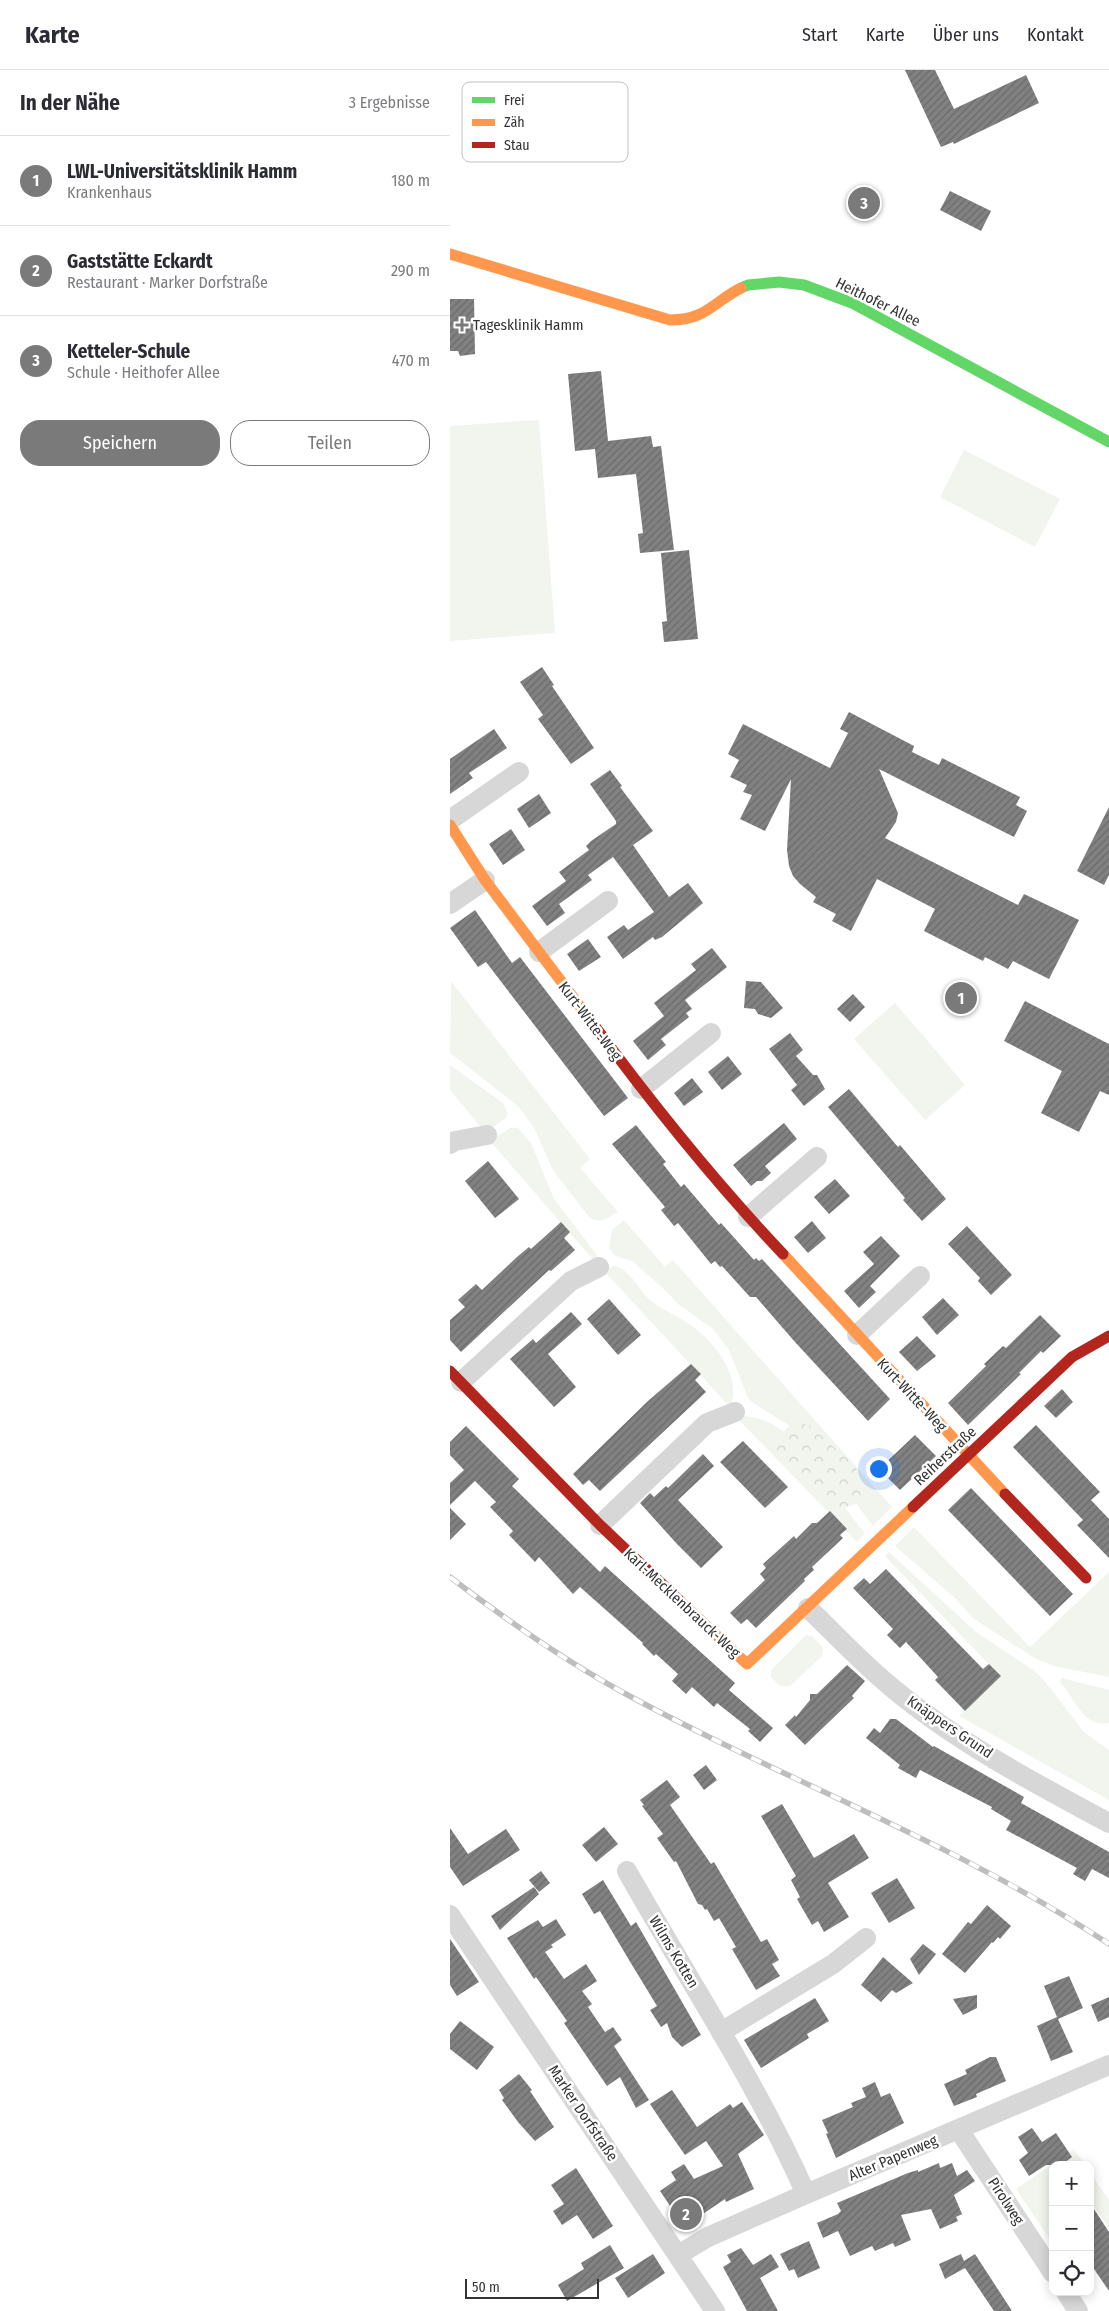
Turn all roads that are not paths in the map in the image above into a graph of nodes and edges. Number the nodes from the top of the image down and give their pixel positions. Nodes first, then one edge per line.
1 (450, 254) edge
2 (1109, 442) edge
3 (518, 772) dead end
4 (450, 820) edge
5 (450, 825) edge
6 (484, 880) junction
7 (608, 901) dead end
8 (450, 904) edge
9 (539, 952) junction
10 (711, 1033) dead end
11 (641, 1089) junction
12 (487, 1135) dead end
13 (450, 1144) edge
14 (817, 1157) dead end
15 (748, 1218) junction
16 (599, 1267) dead end
17 (920, 1276) dead end
18 (857, 1335) junction
19 (1109, 1336) edge
20 (455, 1377) edge
21 (735, 1412) dead end
22 (968, 1454) junction
23 (600, 1525) junction
24 (1086, 1578) dead end
25 (808, 1608) junction
26 (1109, 1823) edge
27 (627, 1871) dead end
28 (450, 1914) edge
29 (866, 1938) dead end
30 (722, 2032) junction
31 (1109, 2065) edge
32 (959, 2130) junction
33 (806, 2194) junction
34 (678, 2254) junction
35 (1049, 2267) edge
36 (1069, 2296) edge
37 (716, 2311) edge
38 (1078, 2311) edge

1 - 2 street, Heithofer Allee
3 - 4 street
5 - 6 street, Kurt-Witte-Weg
6 - 8 street
6 - 9 street, Kurt-Witte-Weg
7 - 9 street
9 - 11 street, Kurt-Witte-Weg
10 - 11 street
11 - 15 street, Kurt-Witte-Weg
12 - 13 street
14 - 15 street
15 - 18 street, Kurt-Witte-Weg
16 - 20 street, Karl-Mecklenbrauck-Weg
17 - 18 street
18 - 22 street, Kurt-Witte-Weg
19 - 22 street, Reiherstraße
20 - 23 street, Karl-Mecklenbrauck-Weg
21 - 23 street
22 - 24 street, Kurt-Witte-Weg
22 - 25 street, Reiherstraße
23 - 25 street, Karl-Mecklenbrauck-Weg
25 - 26 street, Knäppers Grund
27 - 30 street, Wilms Kotten
28 - 34 street, Marker Dorfstraße
29 - 30 street
30 - 33 street, Wilms Kotten
31 - 32 street, Alter Papenweg
32 - 33 street, Alter Papenweg
32 - 35 street, Pirolweg
33 - 34 street, Alter Papenweg
34 - 37 street, Marker Dorfstraße
36 - 38 street

